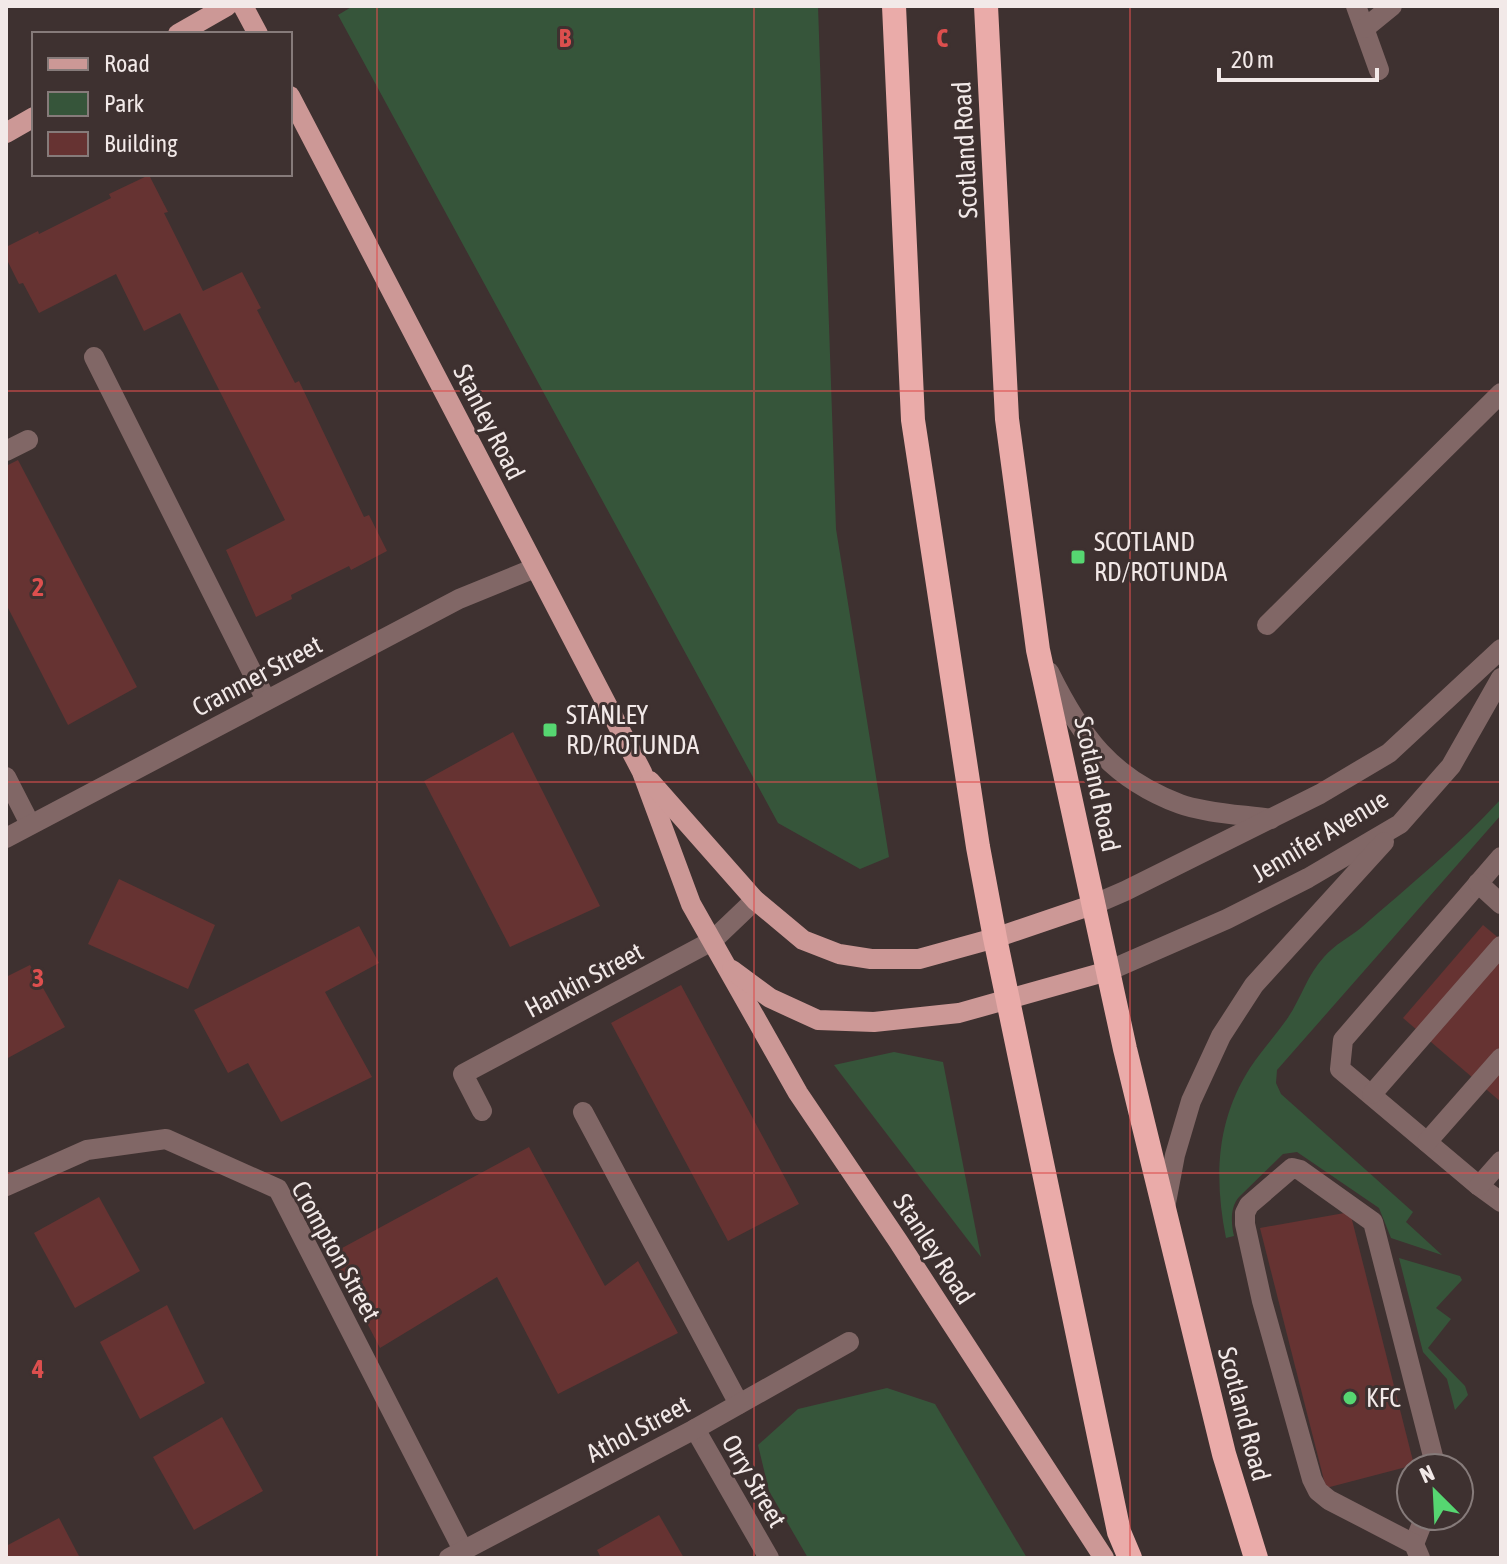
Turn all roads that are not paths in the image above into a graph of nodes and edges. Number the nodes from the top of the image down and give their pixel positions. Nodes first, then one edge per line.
1 (227, 6) edge
2 (243, 6) edge
3 (894, 6) edge
4 (986, 6) edge
5 (1356, 6) edge
6 (1392, 6) edge
7 (1365, 28) junction
8 (182, 32) edge
9 (257, 32) edge
10 (1379, 70) dead end
11 (292, 100) edge
12 (32, 118) edge
13 (6, 133) edge
14 (94, 357) dead end
15 (1501, 393) edge
16 (28, 440) dead end
17 (6, 451) edge
18 (535, 568) junction
19 (1267, 625) dead end
20 (1501, 649) edge
21 (1038, 650) junction
22 (1501, 678) edge
23 (266, 700) junction
24 (642, 772) junction
25 (6, 777) edge
26 (1271, 819) junction
27 (30, 824) junction
28 (1400, 824) junction
29 (6, 838) edge
30 (1501, 857) edge
31 (1478, 883) junction
32 (755, 900) junction
33 (1095, 904) junction
34 (1501, 904) edge
35 (995, 938) junction
36 (712, 941) junction
37 (1501, 946) edge
38 (726, 965) junction
39 (1108, 971) junction
40 (1008, 1001) junction
41 (1501, 1058) edge
42 (1372, 1094) junction
43 (482, 1111) dead end
44 (583, 1112) dead end
45 (1427, 1142) junction
46 (1501, 1161) edge
47 (6, 1186) edge
48 (1479, 1186) junction
49 (1501, 1202) edge
50 (1165, 1211) junction
51 (849, 1342) dead end
52 (739, 1404) junction
53 (695, 1429) junction
54 (1432, 1452) edge
55 (1417, 1551) edge
56 (456, 1554) edge
57 (769, 1558) edge
58 (1104, 1558) edge
59 (1130, 1558) edge
60 (1256, 1558) edge

1 - 8 main road
2 - 9 main road
3 - 35 highway
4 - 21 highway, Scotland Road
5 - 7 street
6 - 7 street
7 - 10 street
11 - 18 main road, Stanley Road
12 - 13 main road
14 - 23 street
15 - 19 street
16 - 17 street
18 - 23 street, Cranmer Street
18 - 24 main road, Stanley Road
20 - 26 street, Jennifer Avenue
21 - 26 street
21 - 33 highway, Scotland Road
22 - 28 street, Jennifer Avenue
23 - 27 street, Cranmer Street
24 - 32 main road, Stanley Road
24 - 36 main road, Stanley Road
25 - 27 street
26 - 33 street, Jennifer Avenue
27 - 29 street, Cranmer Street
28 - 39 street, Jennifer Avenue
28 - 50 street
30 - 31 street
31 - 34 street
31 - 42 street
32 - 35 main road, Stanley Road
32 - 36 street, Hankin Street
33 - 35 main road, Stanley Road
33 - 39 highway, Scotland Road
35 - 40 highway
36 - 38 main road, Stanley Road
36 - 43 street, Hankin Street
37 - 42 street
38 - 40 main road, Stanley Road
38 - 58 main road, Stanley Road
39 - 40 main road, Stanley Road
39 - 50 highway, Scotland Road
40 - 59 highway
41 - 45 street
42 - 45 street
44 - 52 street
45 - 48 street
46 - 48 street
47 - 56 street, Crompton Street
48 - 49 street
50 - 60 highway, Scotland Road
51 - 52 street, Athol Street
52 - 53 street, Athol Street
53 - 56 street, Athol Street
53 - 57 street, Orry Street
54 - 55 street

